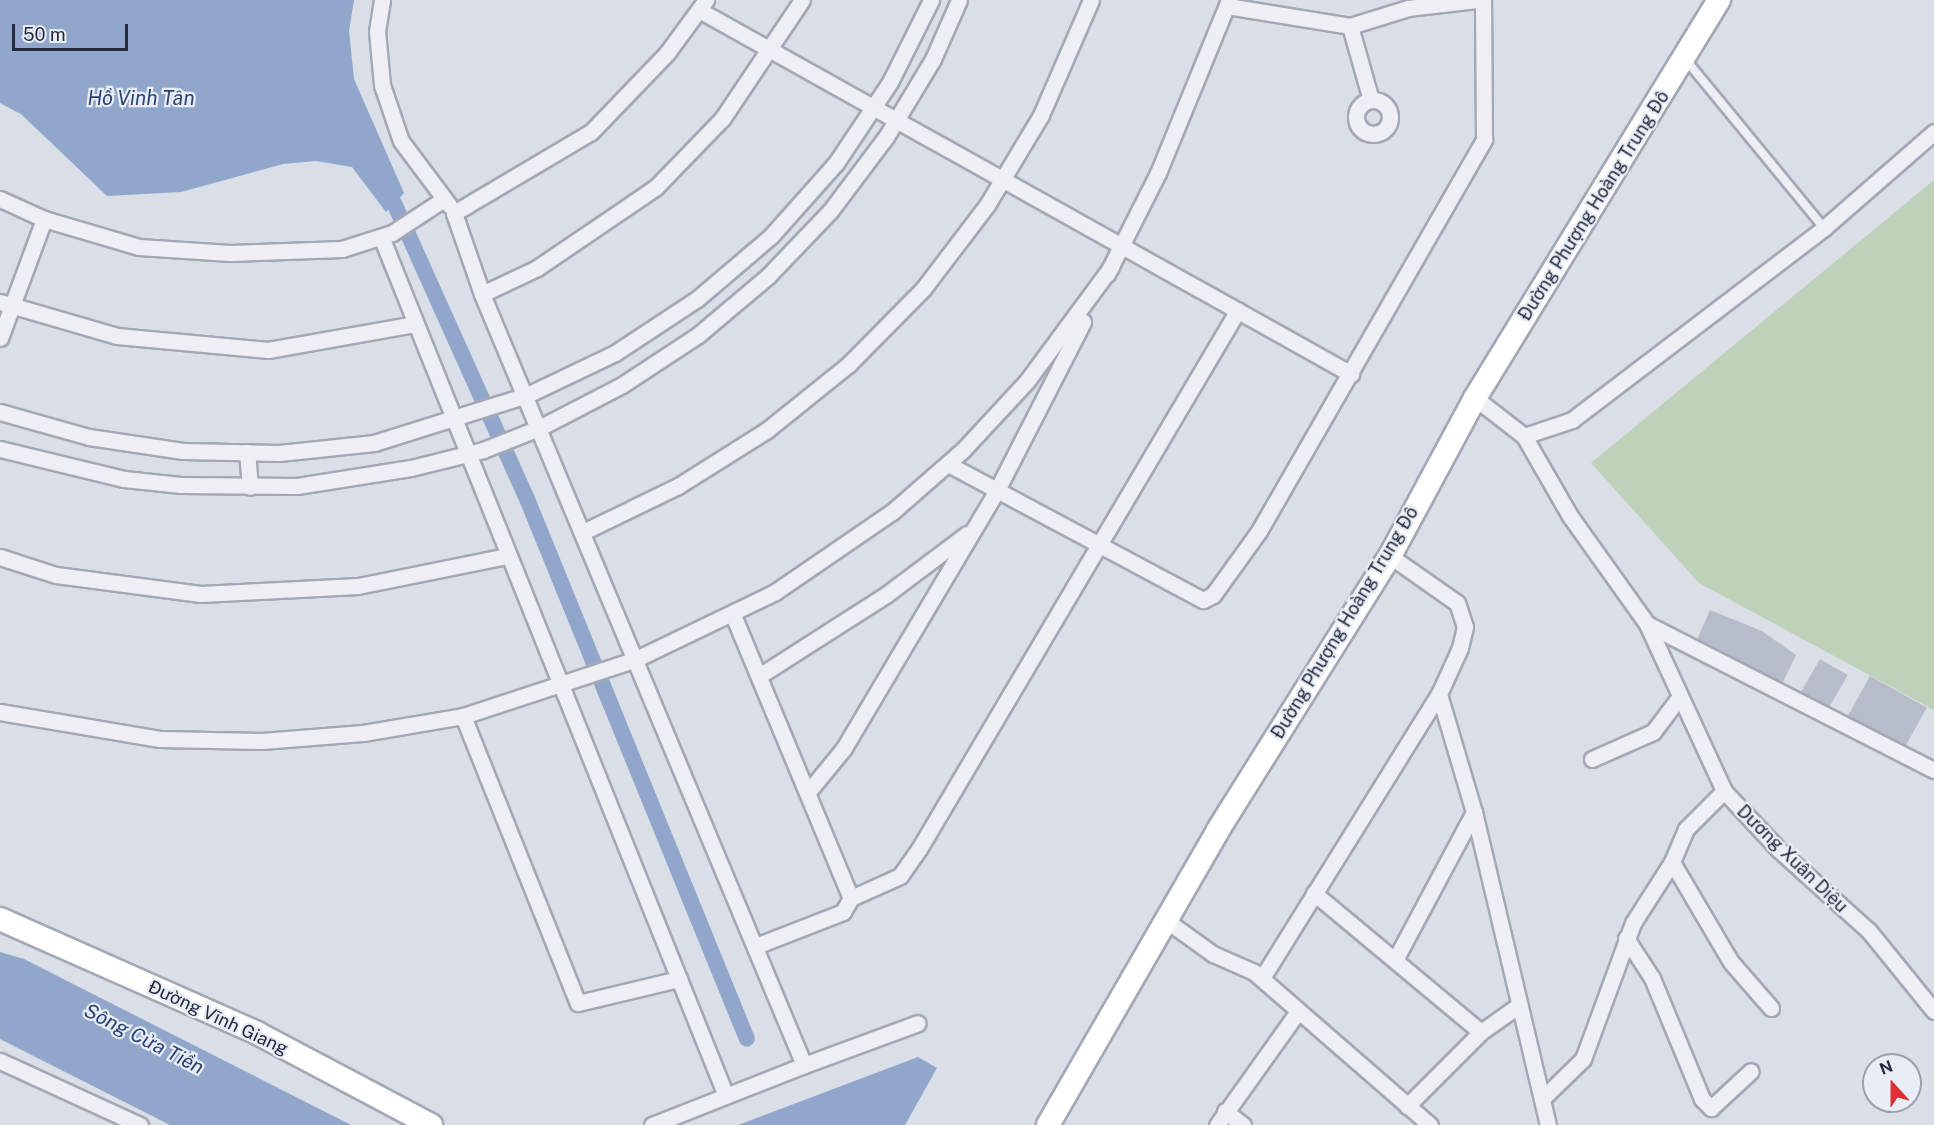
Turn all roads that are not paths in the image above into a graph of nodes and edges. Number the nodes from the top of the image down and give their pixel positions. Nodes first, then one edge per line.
1 (382, 0) edge
2 (802, 0) edge
3 (931, 0) edge
4 (959, 0) edge
5 (1091, 0) edge
6 (1477, 0) edge
7 (1483, 0) edge
8 (1719, 0) edge
9 (1228, 3) edge
10 (1406, 4) edge
11 (702, 5) edge
12 (1350, 26) junction
13 (771, 52) junction
14 (1685, 59) junction
15 (1371, 100) dead end
16 (873, 108) junction
17 (897, 120) junction
18 (1934, 132) edge
19 (1002, 180) junction
20 (0, 199) edge
21 (444, 199) junction
22 (454, 213) junction
23 (44, 219) junction
24 (1824, 228) junction
25 (387, 236) junction
26 (1123, 244) junction
27 (1111, 267) junction
28 (482, 294) junction
29 (6, 304) edge
30 (1238, 309) junction
31 (416, 324) junction
32 (0, 338) edge
33 (1351, 374) junction
34 (527, 395) junction
35 (1475, 398) junction
36 (0, 412) edge
37 (454, 421) junction
38 (540, 427) junction
39 (1524, 435) junction
40 (0, 449) edge
41 (247, 452) junction
42 (467, 454) junction
43 (948, 464) junction
44 (250, 487) junction
45 (997, 490) junction
46 (976, 526) junction
47 (583, 532) junction
48 (1098, 545) junction
49 (507, 556) junction
50 (1390, 556) junction
51 (0, 557) edge
52 (733, 615) junction
53 (1647, 624) junction
54 (636, 658) junction
55 (759, 676) junction
56 (566, 686) junction
57 (1439, 694) junction
58 (1678, 699) junction
59 (0, 712) edge
60 (463, 716) junction
61 (1592, 759) dead end
62 (1934, 770) edge
63 (1724, 791) junction
64 (808, 792) junction
65 (1474, 812) junction
66 (1672, 862) junction
67 (1314, 892) junction
68 (851, 898) junction
69 (0, 919) edge
70 (1167, 921) junction
71 (1626, 938) junction
72 (756, 946) junction
73 (1395, 960) junction
74 (1262, 978) junction
75 (679, 979) junction
76 (1518, 1005) junction
77 (1772, 1008) dead end
78 (1934, 1011) edge
79 (1297, 1013) junction
80 (918, 1023) dead end
81 (1481, 1032) junction
82 (0, 1061) edge
83 (804, 1065) junction
84 (1751, 1071) dead end
85 (726, 1096) junction
86 (1542, 1099) junction
87 (1407, 1106) junction
88 (1225, 1111) junction
89 (140, 1125) edge
90 (431, 1125) edge
91 (652, 1125) edge
92 (1048, 1125) edge
93 (1217, 1125) edge
94 (1243, 1125) edge
95 (1430, 1125) edge
96 (1548, 1125) edge

1 - 21 street
2 - 13 street
3 - 16 street
4 - 17 street
5 - 19 street
6 - 10 street
7 - 33 street
8 - 14 street, Đường Phượng Hoàng Trung Đô
9 - 12 street
9 - 26 street
10 - 12 street
11 - 13 street
11 - 22 street
12 - 15 street
13 - 16 street
13 - 28 street
14 - 24 lane
14 - 35 street, Đường Phượng Hoàng Trung Đô
16 - 17 street
16 - 34 street
17 - 19 street
17 - 38 street
18 - 24 street
19 - 26 street
19 - 47 street
20 - 23 street
21 - 22 street
21 - 25 street
22 - 28 street
23 - 25 street
23 - 29 street
24 - 39 street
25 - 31 street
26 - 27 street
26 - 30 street
27 - 43 street
27 - 45 street
28 - 34 street
29 - 31 street
29 - 32 street
30 - 33 street
30 - 48 street
31 - 37 street
33 - 48 street
34 - 37 street
34 - 38 street
35 - 39 street
35 - 50 street, Đường Phượng Hoàng Trung Đô
36 - 41 street
37 - 41 street
37 - 42 street
38 - 42 street
38 - 47 street
39 - 53 street
40 - 44 street
41 - 44 street
42 - 44 street
42 - 49 street
43 - 45 street
43 - 52 street
45 - 46 street
45 - 48 street
46 - 55 street
46 - 64 street
47 - 54 street
48 - 68 street
49 - 51 street
49 - 56 street
50 - 57 street
50 - 70 street, Đường Phượng Hoàng Trung Đô
52 - 54 street
52 - 55 street
53 - 58 street, Dương Xuân Diệu
53 - 62 street
54 - 56 street
54 - 72 street
55 - 64 street
56 - 60 street
56 - 75 street
57 - 65 street
57 - 67 street
58 - 61 street
58 - 63 street, Dương Xuân Diệu
59 - 60 street
60 - 75 street
63 - 66 street
63 - 78 street, Dương Xuân Diệu
64 - 68 street
65 - 73 street
65 - 76 street
66 - 71 street
66 - 77 street
67 - 73 street
67 - 74 street
68 - 72 street
69 - 90 street, Đường Vĩnh Giang
70 - 74 street
70 - 92 street, Đường Phượng Hoàng Trung Đô
71 - 84 street
71 - 86 street
72 - 83 street
73 - 81 street
74 - 79 street
75 - 85 street
76 - 81 street
76 - 86 street
79 - 87 street
79 - 88 street
80 - 83 street
81 - 87 street
82 - 89 street
83 - 85 street
85 - 91 street
86 - 96 street
87 - 95 street
88 - 93 street
88 - 94 street

